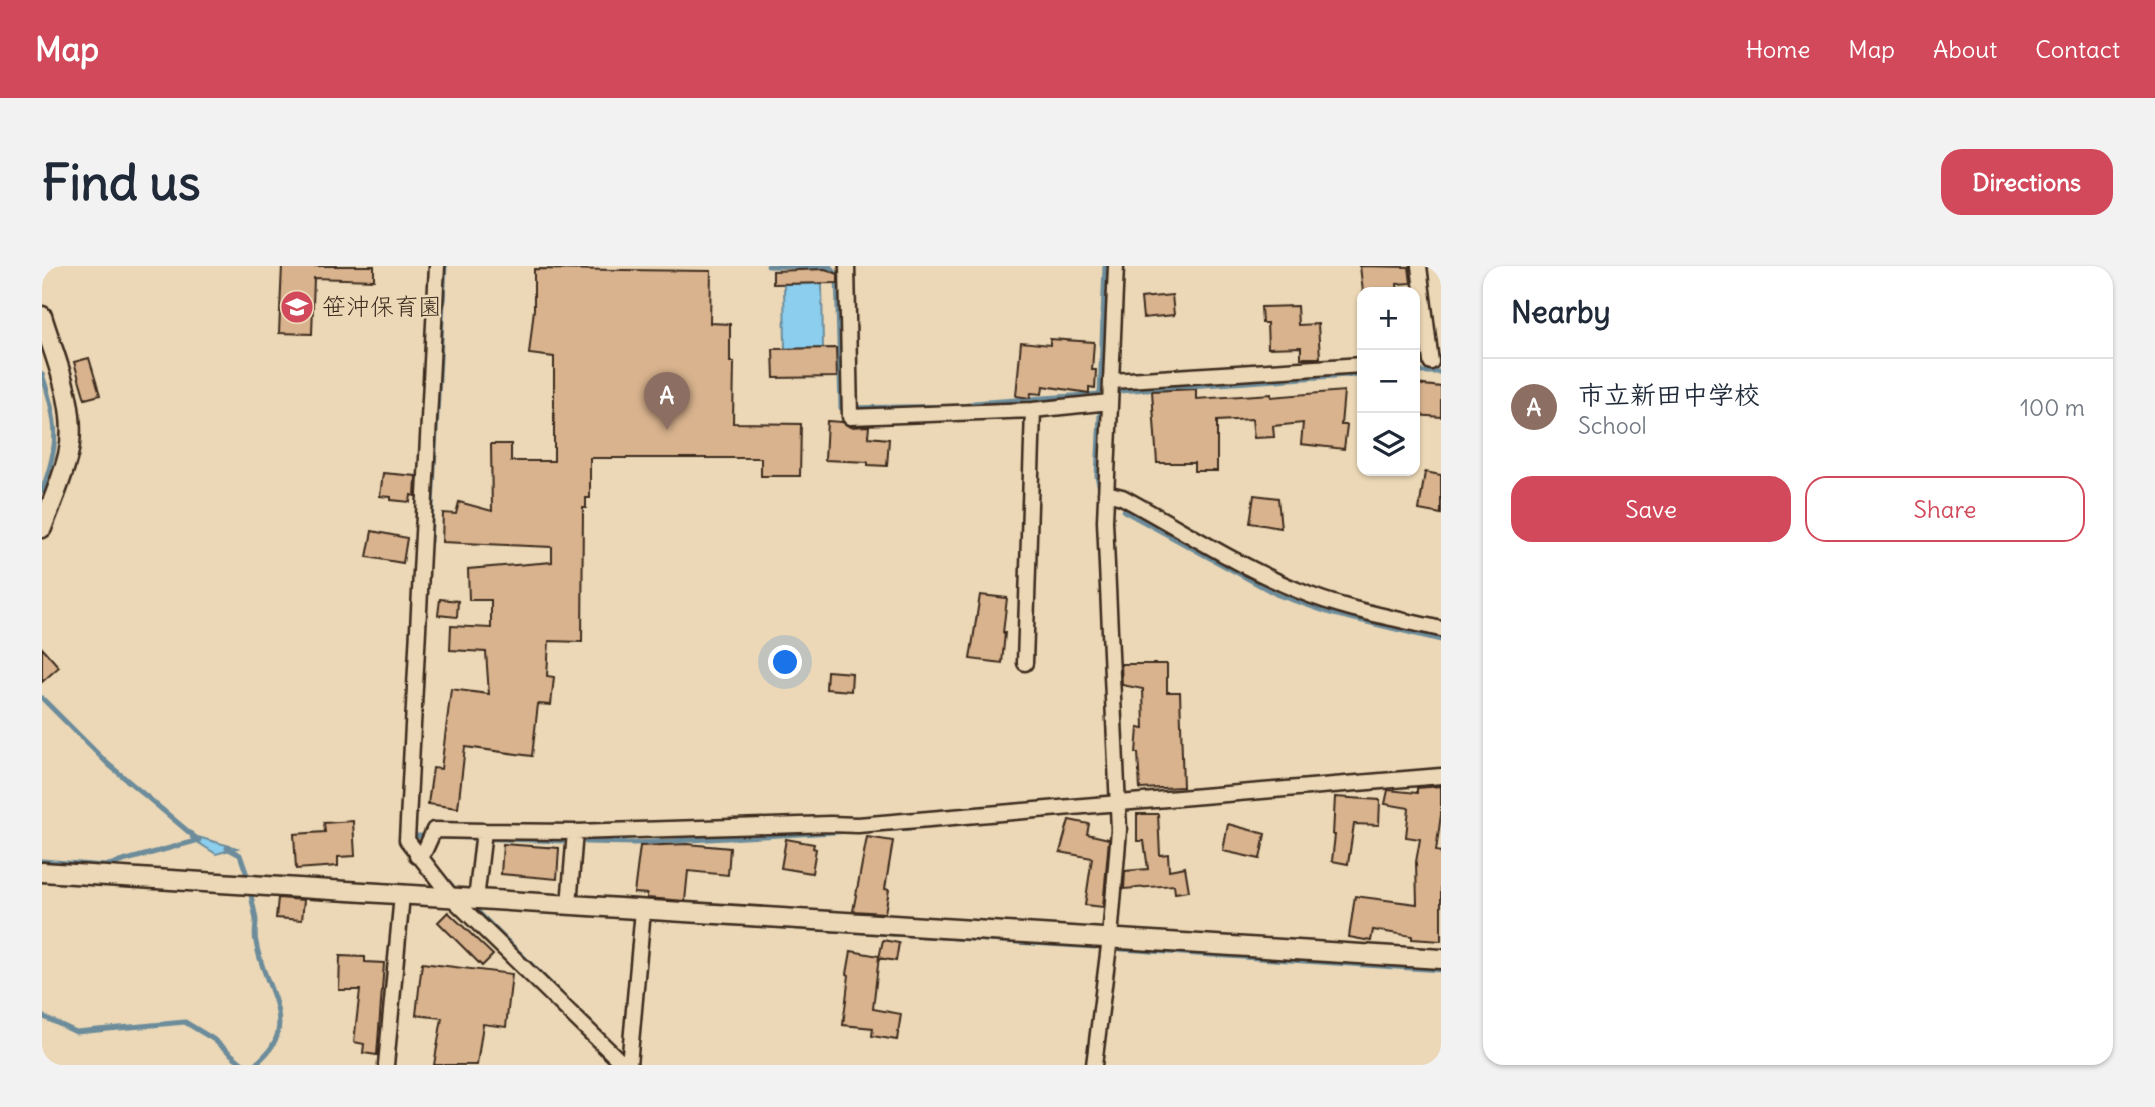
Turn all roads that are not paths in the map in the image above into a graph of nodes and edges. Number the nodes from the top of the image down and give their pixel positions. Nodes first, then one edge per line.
1 (437, 266) edge
2 (847, 266) edge
3 (1116, 266) edge
4 (1419, 266) edge
5 (42, 316) edge
6 (1436, 362) edge
7 (1357, 365) edge
8 (1112, 381) junction
9 (1110, 402) junction
10 (1033, 410) junction
11 (1106, 493) junction
12 (42, 528) edge
13 (1441, 629) edge
14 (1025, 663) dead end
15 (1441, 776) edge
16 (1119, 808) junction
17 (575, 832) junction
18 (484, 836) junction
19 (421, 853) junction
20 (42, 872) edge
21 (402, 895) junction
22 (453, 899) junction
23 (476, 900) junction
24 (569, 905) junction
25 (642, 915) junction
26 (1110, 938) junction
27 (1441, 959) edge
28 (386, 1065) edge
29 (626, 1065) edge
30 (1094, 1065) edge

1 - 19 street
2 - 10 street
3 - 8 street
4 - 6 street
5 - 12 street
7 - 8 street
8 - 9 street
9 - 10 street
9 - 11 street
10 - 14 street
11 - 13 street
11 - 16 street
15 - 16 street
16 - 17 street
16 - 26 street
17 - 18 street
17 - 24 street
18 - 19 street
18 - 23 street
19 - 22 street
20 - 21 street
21 - 22 street
21 - 28 street
22 - 23 street
22 - 29 street
23 - 24 street
24 - 25 street
25 - 26 street
25 - 29 street
26 - 27 street
26 - 30 street

